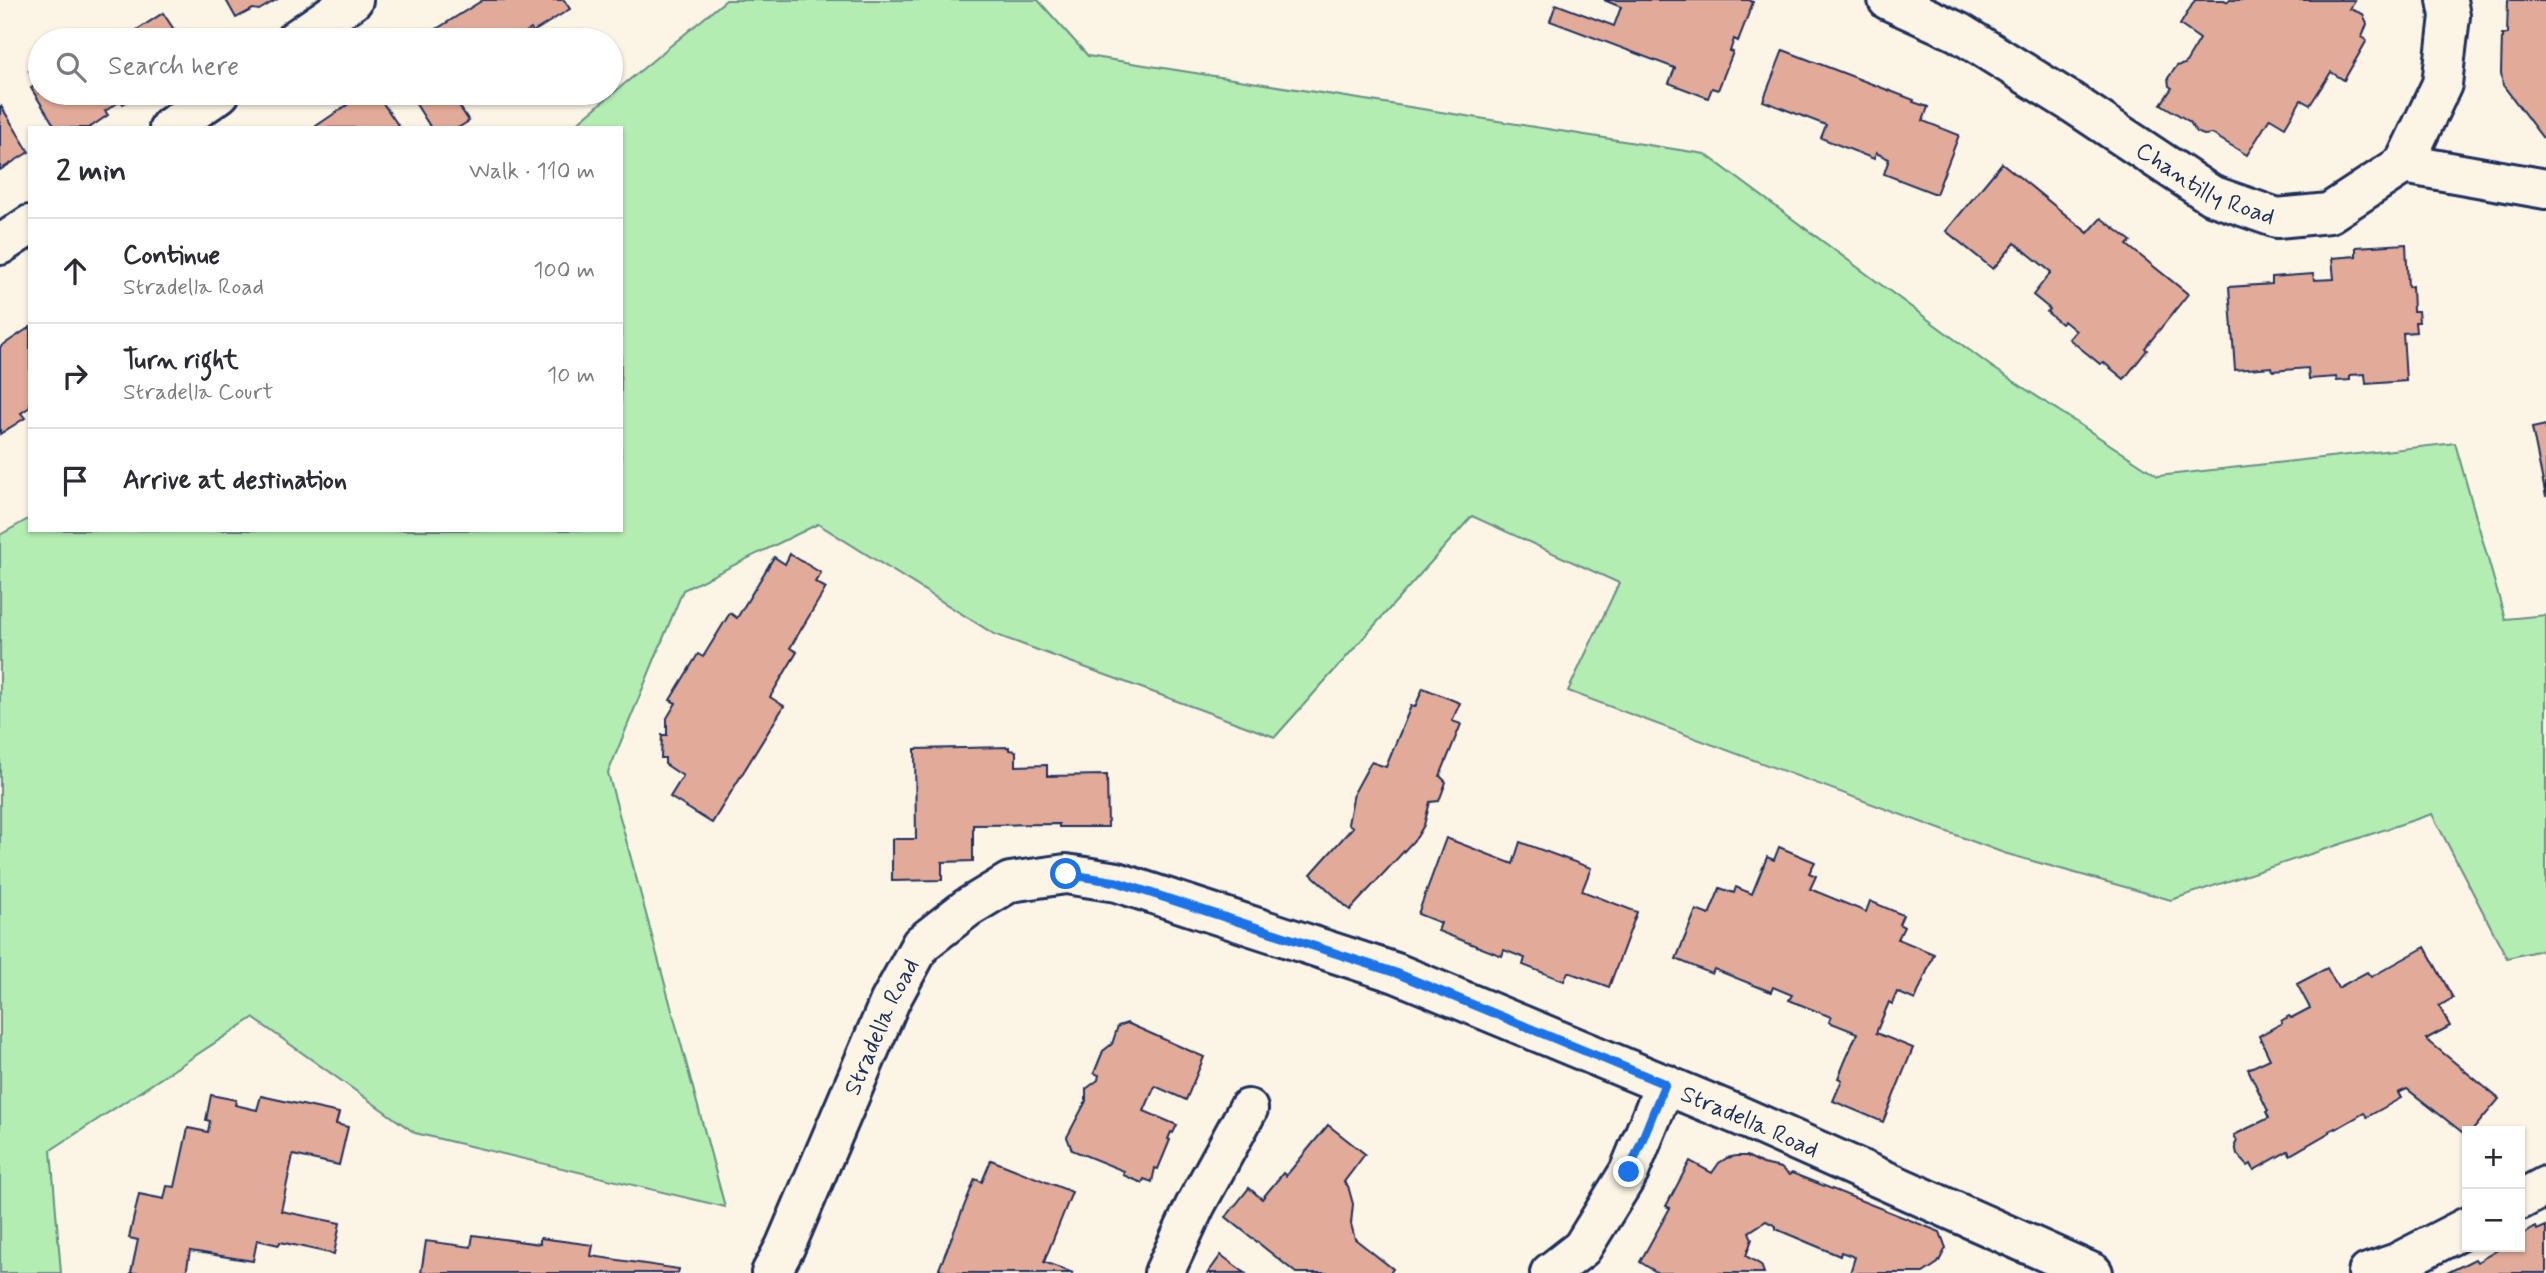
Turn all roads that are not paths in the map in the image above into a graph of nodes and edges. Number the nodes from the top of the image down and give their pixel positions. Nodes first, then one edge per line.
1 (353, 0) edge
2 (1888, 0) edge
3 (2447, 0) edge
4 (312, 28) edge
5 (203, 105) edge
6 (172, 126) edge
7 (2404, 164) junction
8 (2546, 189) edge
9 (28, 226) edge
10 (0, 245) edge
11 (1665, 1084) junction
12 (1248, 1110) dead end
13 (2546, 1186) edge
14 (2525, 1197) edge
15 (2462, 1230) edge
16 (771, 1273) edge
17 (1164, 1273) edge
18 (1550, 1273) edge
19 (2093, 1273) edge
20 (2368, 1273) edge

1 - 4 street
2 - 7 street, Chantilly Road
3 - 7 street
5 - 6 street
7 - 8 street
9 - 10 street
11 - 16 street, Stradella Road
11 - 18 street
11 - 19 street, Stradella Road
12 - 17 street
13 - 14 street
15 - 20 street

